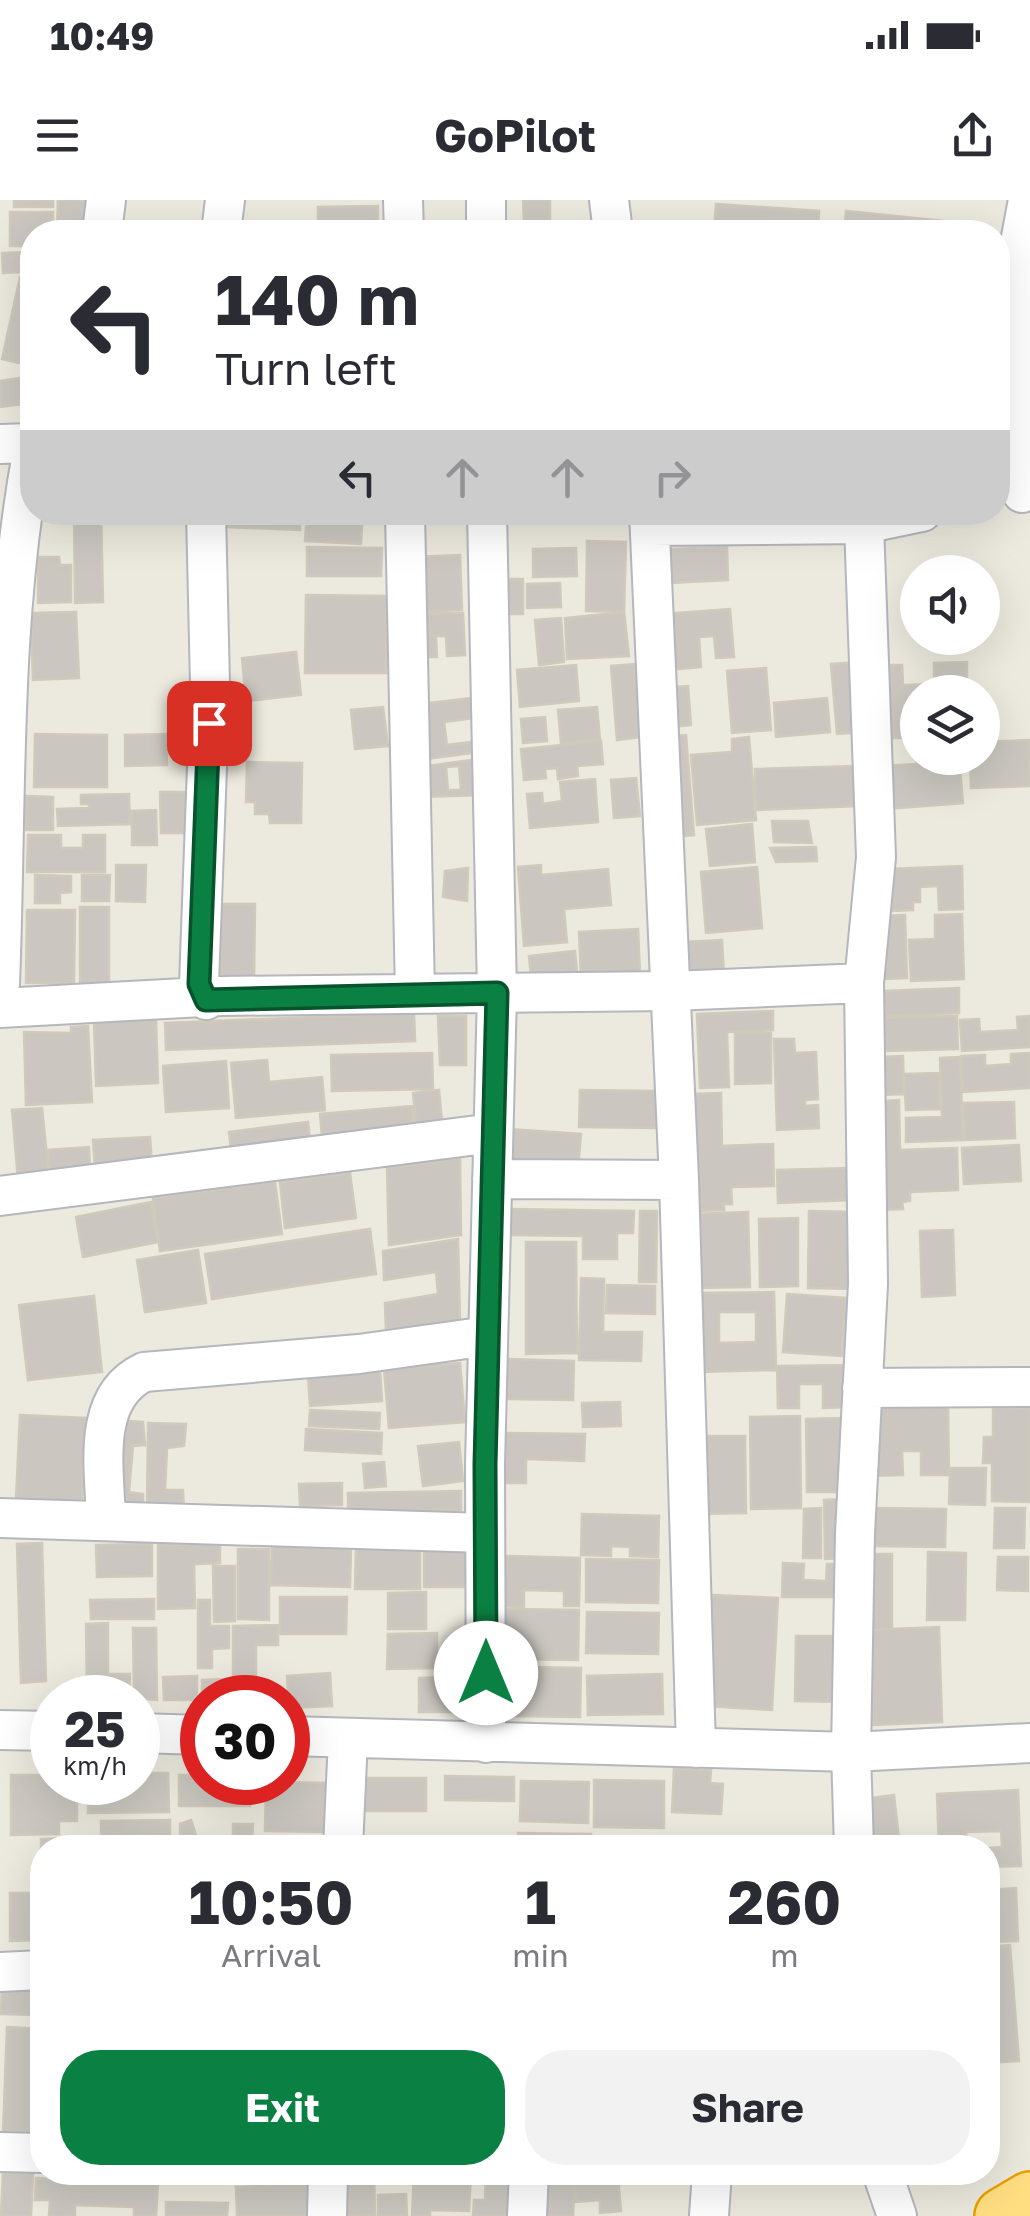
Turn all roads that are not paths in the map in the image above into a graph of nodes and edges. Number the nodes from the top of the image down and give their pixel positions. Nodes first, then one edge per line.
1 (1028, 200) edge
2 (1016, 494) edge
3 (20, 525) edge
4 (206, 525) edge
5 (405, 525) edge
6 (487, 525) edge
7 (650, 525) edge
8 (864, 525) edge
9 (0, 960) edge
10 (864, 983) junction
11 (0, 984) edge
12 (670, 991) junction
13 (497, 993) junction
14 (415, 994) junction
15 (206, 1000) junction
16 (0, 1008) edge
17 (492, 1132) junction
18 (492, 1179) junction
19 (679, 1180) junction
20 (0, 1196) edge
21 (488, 1336) junction
22 (1030, 1387) edge
23 (862, 1388) junction
24 (0, 1518) edge
25 (106, 1521) junction
26 (486, 1532) junction
27 (0, 1730) edge
28 (30, 1731) edge
29 (310, 1737) edge
30 (348, 1738) junction
31 (486, 1743) junction
32 (1030, 1743) edge
33 (696, 1748) junction
34 (850, 1752) junction
35 (344, 1835) edge
36 (853, 1835) edge
37 (30, 1971) edge
38 (0, 1972) edge
39 (0, 2152) edge
40 (30, 2153) edge
41 (328, 2185) edge
42 (528, 2185) edge
43 (711, 2185) edge
44 (886, 2185) edge
45 (1030, 2200) edge
46 (327, 2216) edge
47 (527, 2216) edge
48 (709, 2216) edge
49 (897, 2216) edge
50 (1003, 2216) edge

1 - 2 street
3 - 9 street
4 - 15 street
5 - 14 street
6 - 13 street
7 - 12 street
8 - 10 street
9 - 11 street
10 - 12 street
10 - 23 street
12 - 13 street
12 - 19 street
13 - 14 street
13 - 17 street
14 - 15 street
15 - 16 street
17 - 18 street
17 - 20 street
18 - 19 street
18 - 21 street
19 - 33 street
21 - 25 street
21 - 26 street
22 - 23 street
23 - 34 street
24 - 25 street
25 - 26 street
26 - 31 street
27 - 28 street
29 - 30 street
30 - 31 street
30 - 35 street
31 - 33 street
32 - 34 street
33 - 34 street
34 - 36 street
37 - 38 street
39 - 40 street
41 - 46 street
42 - 47 street
43 - 48 street
44 - 49 street
45 - 50 highway

